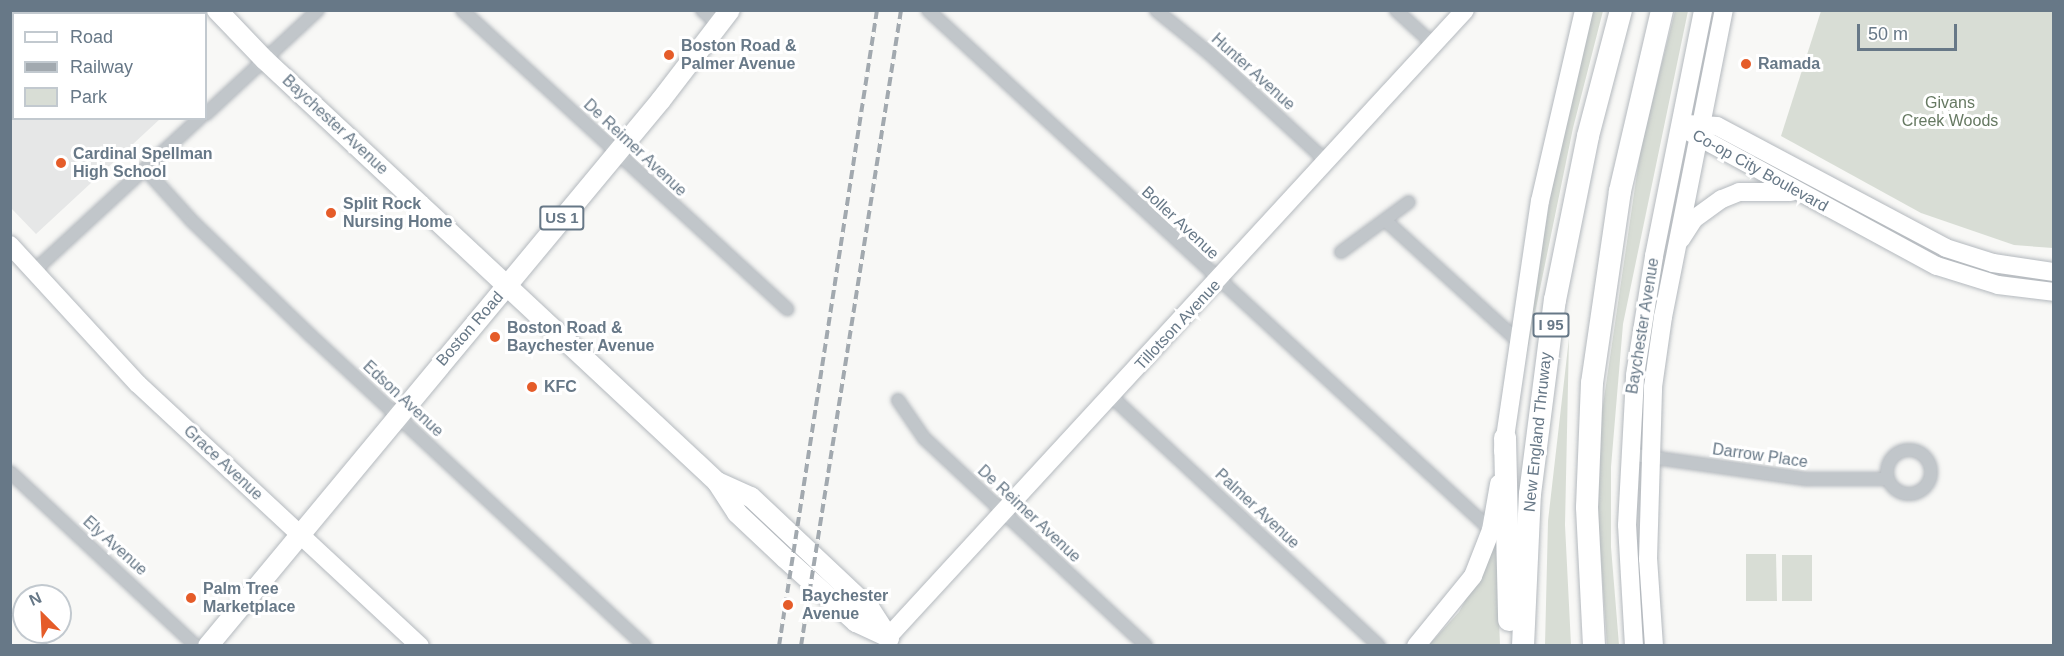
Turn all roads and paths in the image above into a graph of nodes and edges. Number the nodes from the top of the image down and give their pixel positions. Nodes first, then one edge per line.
1 (218, 10) edge
2 (318, 10) edge
3 (462, 10) edge
4 (702, 10) edge
5 (928, 10) edge
6 (1156, 10) edge
7 (1396, 10) edge
8 (1465, 10) edge
9 (1584, 10) edge
10 (1621, 10) edge
11 (1662, 10) edge
12 (1703, 10) edge
13 (1724, 10) edge
14 (725, 18) edge
15 (1434, 45) junction
16 (265, 60) junction
17 (207, 113) edge
18 (198, 120) edge
19 (1680, 124) junction
20 (1699, 131) junction
21 (616, 153) junction
22 (1326, 161) junction
23 (145, 169) junction
24 (1798, 192) junction
25 (1409, 202) dead end
26 (1385, 220) junction
27 (10, 245) edge
28 (1676, 248) junction
29 (1946, 248) junction
30 (1341, 252) dead end
31 (1937, 266) junction
32 (34, 271) junction
33 (2054, 272) edge
34 (1218, 282) junction
35 (509, 285) junction
36 (2054, 292) edge
37 (787, 309) dead end
38 (1517, 340) junction
39 (1112, 397) junction
40 (898, 400) dead end
41 (398, 417) junction
42 (1505, 438) junction
43 (1628, 454) junction
44 (1649, 457) junction
45 (10, 472) edge
46 (1887, 479) dead end
47 (1004, 513) junction
48 (1491, 530) junction
49 (300, 534) junction
50 (892, 641) edge
51 (196, 645) edge
52 (208, 645) edge
53 (420, 645) edge
54 (645, 645) edge
55 (1146, 645) edge
56 (1379, 645) edge
57 (1416, 645) edge
58 (1510, 645) edge
59 (1523, 645) edge
60 (1594, 645) edge
61 (1634, 645) edge
62 (1654, 645) edge

1 - 16 main road, Baychester Avenue
2 - 16 street
3 - 21 street, De Reimer Avenue
4 - 14 street
5 - 34 street, Boller Avenue
6 - 22 street, Hunter Avenue
7 - 15 street
8 - 15 main road, Tillotson Avenue
9 - 38 main road, New England Thruway
10 - 59 highway, New England Thruway / I 95
11 - 60 highway
12 - 19 main road, Baychester Avenue
13 - 20 main road, Baychester Avenue
14 - 21 main road, Boston Road / US 1
15 - 22 main road, Tillotson Avenue
16 - 17 street
16 - 35 main road, Baychester Avenue
18 - 23 street
19 - 20 main road, Co-op City Boulevard
19 - 43 main road, Baychester Avenue
20 - 24 main road, Co-op City Boulevard
20 - 28 main road, Baychester Avenue
20 - 29 main road, Co-op City Boulevard
21 - 35 main road, Boston Road / US 1
21 - 37 street, De Reimer Avenue
22 - 34 main road, Tillotson Avenue
23 - 32 street
23 - 41 street, Edson Avenue
24 - 28 main road
24 - 31 main road, Co-op City Boulevard
25 - 26 street
26 - 30 street
26 - 38 street
27 - 32 main road, Grace Avenue
28 - 44 main road, Baychester Avenue
29 - 31 main road
29 - 33 main road, Co-op City Boulevard
31 - 36 main road, Co-op City Boulevard
32 - 49 main road, Grace Avenue
34 - 39 main road, Tillotson Avenue
34 - 48 street, Boller Avenue
35 - 41 main road, Boston Road / US 1
35 - 50 main road, Baychester Avenue
38 - 42 main road, New England Thruway
39 - 47 main road, Tillotson Avenue
39 - 56 street, Palmer Avenue
40 - 47 street, De Reimer Avenue
41 - 49 main road, Boston Road / US 1
41 - 54 street, Edson Avenue
42 - 48 main road, New England Thruway
42 - 58 highway
43 - 44 street, Darrow Place
43 - 61 main road, Baychester Avenue
44 - 46 street, Darrow Place
44 - 62 main road, Baychester Avenue
45 - 51 street, Ely Avenue
47 - 50 main road, Tillotson Avenue
47 - 55 street, De Reimer Avenue
48 - 57 main road, New England Thruway
49 - 52 main road, Boston Road / US 1
49 - 53 main road, Grace Avenue

